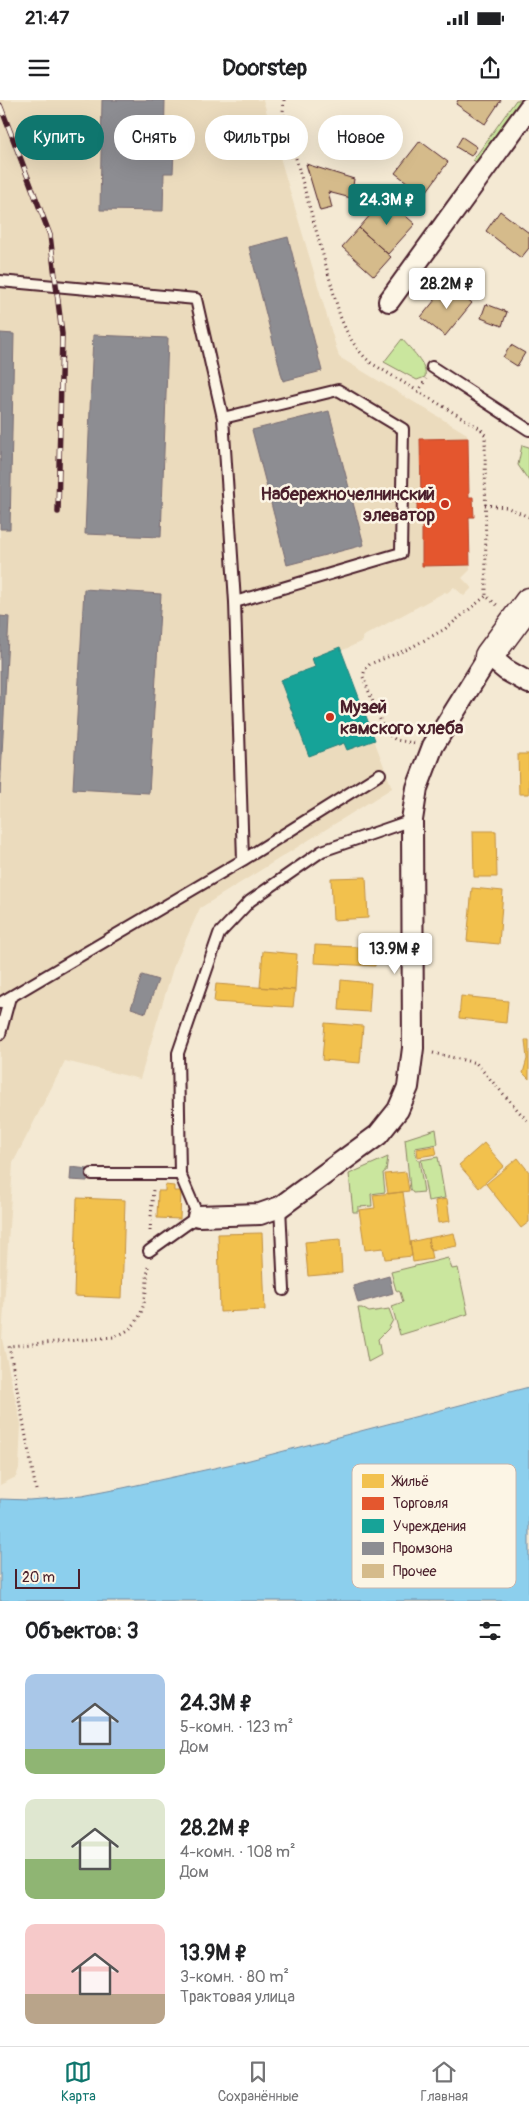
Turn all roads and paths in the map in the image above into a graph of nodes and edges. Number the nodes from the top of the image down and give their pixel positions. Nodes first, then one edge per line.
1 (284, 100) edge
2 (529, 108) edge
3 (0, 281) edge
4 (389, 301) dead end
5 (432, 367) dead end
6 (223, 418) junction
7 (529, 430) edge
8 (485, 505) junction
9 (529, 517) edge
10 (486, 596) junction
11 (235, 602) junction
12 (522, 611) edge
13 (489, 656) junction
14 (529, 683) edge
15 (433, 746) junction
16 (380, 774) dead end
17 (412, 820) junction
18 (243, 860) junction
19 (10, 997) junction
20 (0, 1003) edge
21 (0, 1034) edge
22 (413, 1048) junction
23 (529, 1123) edge
24 (92, 1174) dead end
25 (154, 1174) junction
26 (180, 1174) junction
27 (280, 1207) junction
28 (198, 1216) junction
29 (149, 1251) junction
30 (284, 1290) dead end
31 (36, 1490) dead end

1 - 8 path
2 - 4 street
3 - 6 lane
5 - 7 lane
6 - 11 lane
6 - 11 lane
8 - 9 path
8 - 10 path
10 - 12 path
10 - 15 path
11 - 18 lane
12 - 13 street
13 - 14 street
13 - 15 street
15 - 17 street
16 - 18 lane
17 - 22 street
17 - 26 lane
18 - 19 lane
19 - 20 lane
19 - 21 lane
22 - 23 path
22 - 27 street
24 - 25 lane
25 - 26 lane
25 - 29 path
26 - 28 lane
27 - 28 street
27 - 30 lane
28 - 29 lane
29 - 31 path

